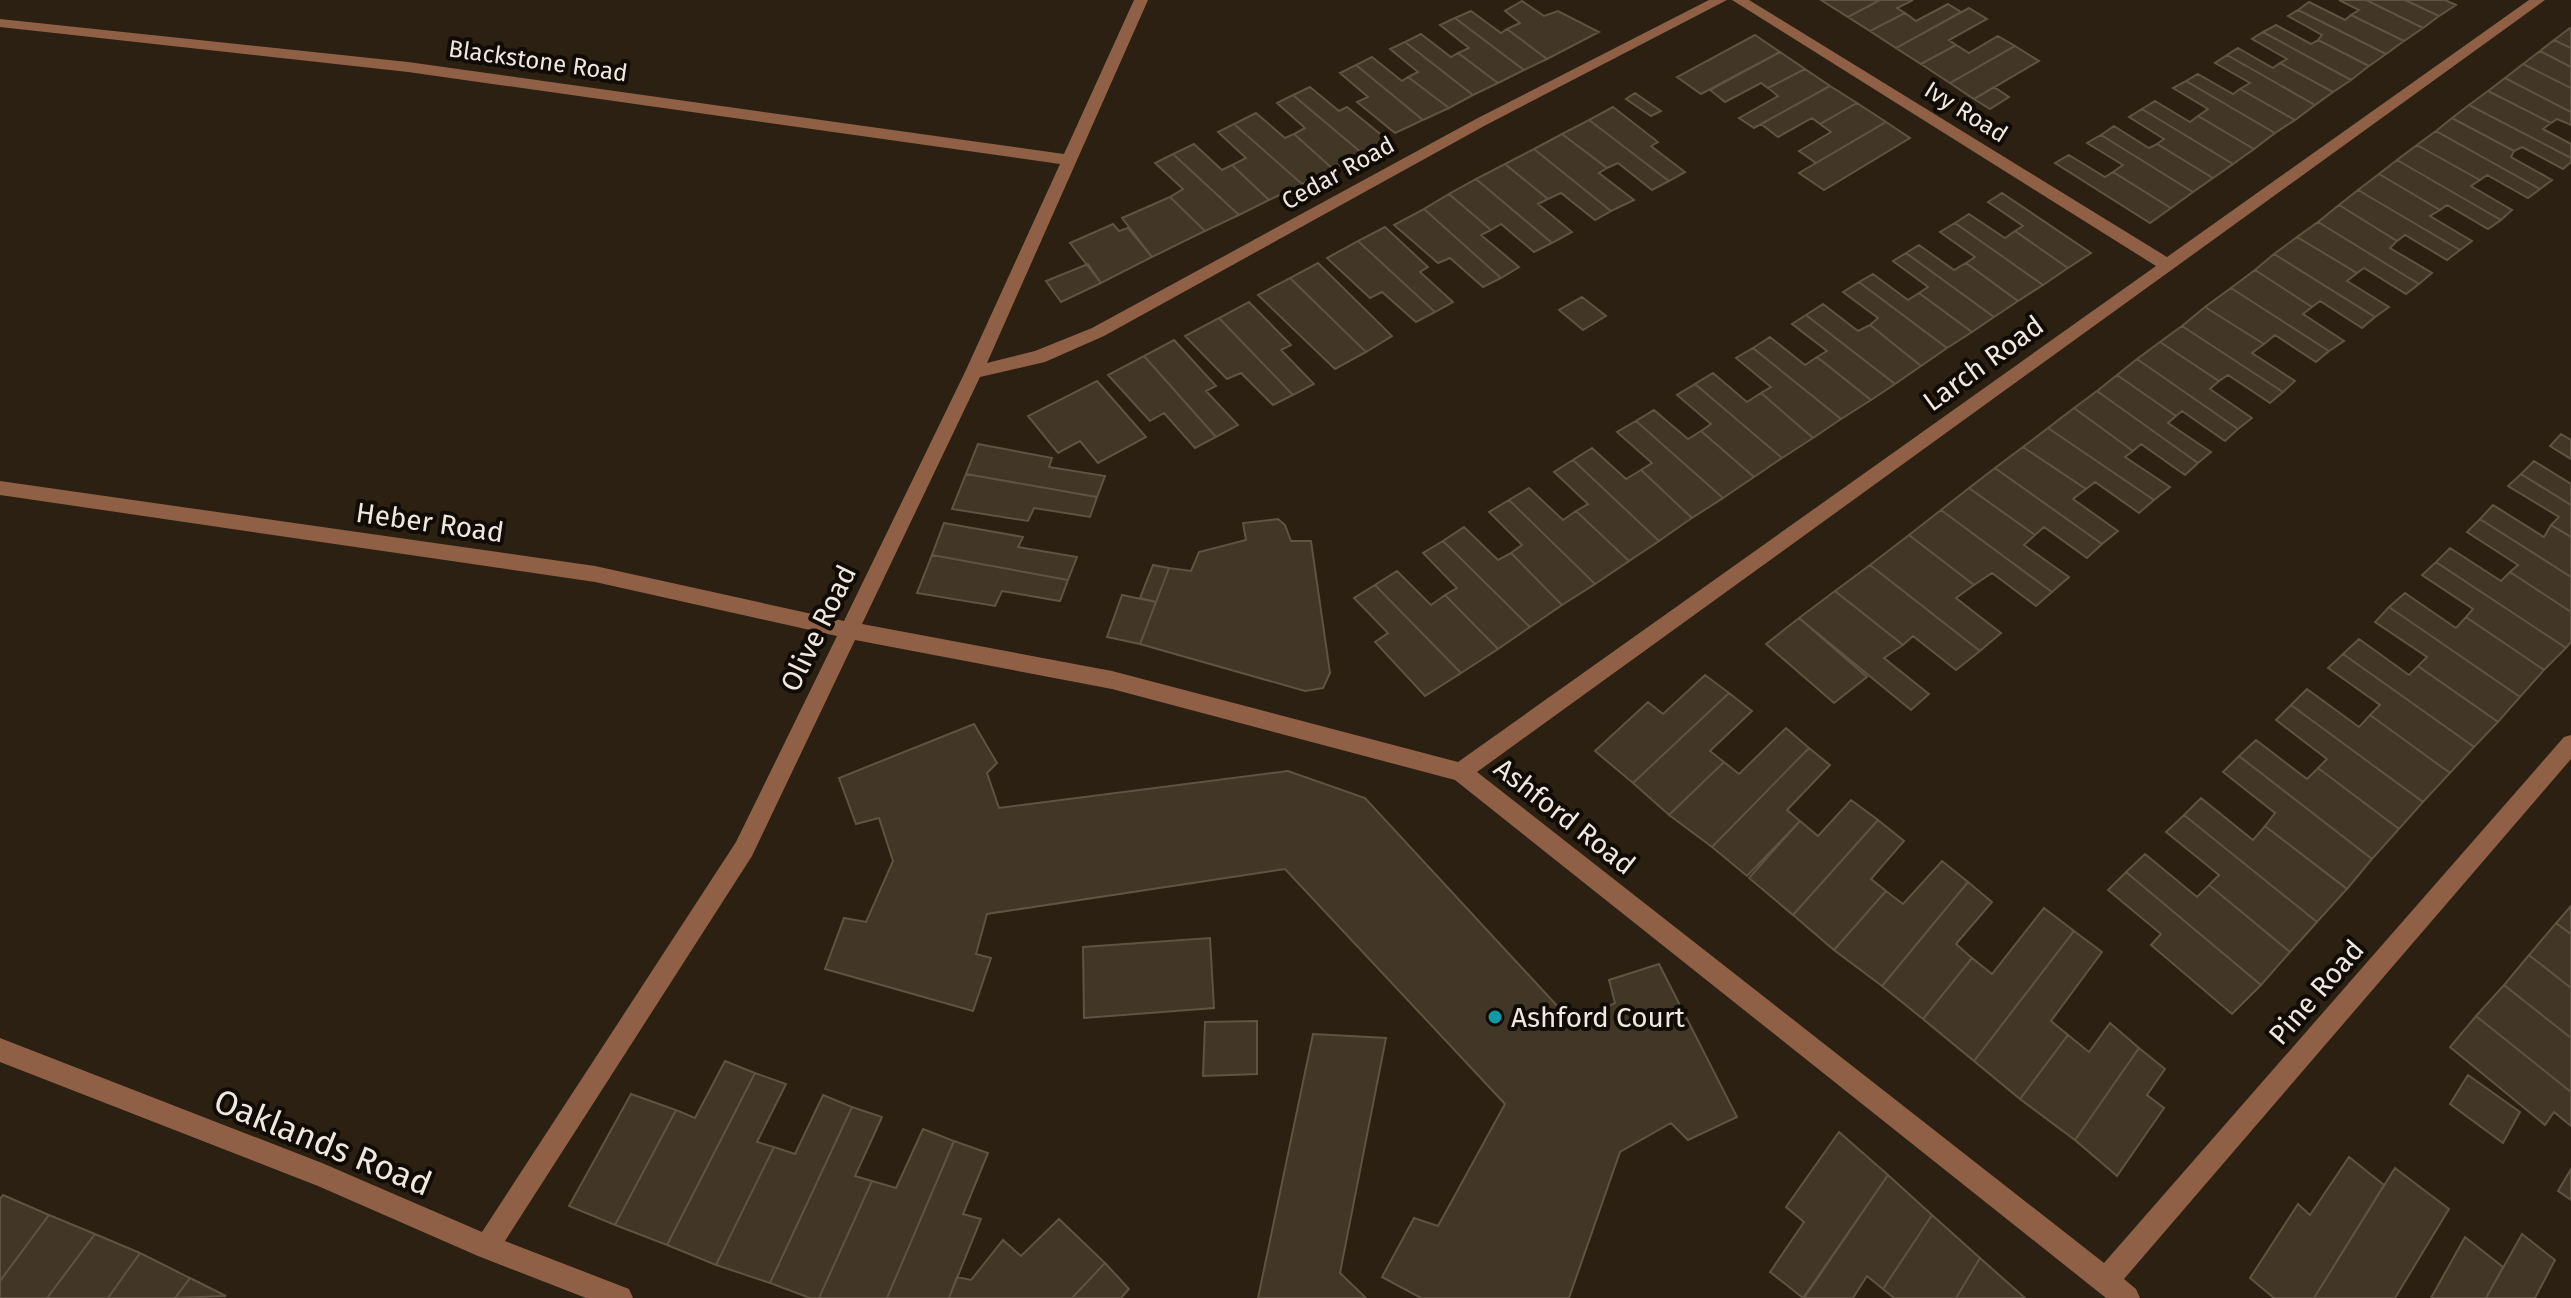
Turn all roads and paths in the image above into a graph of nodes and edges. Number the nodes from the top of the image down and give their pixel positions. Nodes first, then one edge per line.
1 (1141, 0) edge
2 (1720, 0) edge
3 (1739, 0) edge
4 (2538, 0) edge
5 (0, 23) edge
6 (1068, 160) junction
7 (2167, 265) junction
8 (974, 372) junction
9 (0, 488) edge
10 (848, 630) junction
11 (2571, 744) edge
12 (1461, 772) junction
13 (0, 1050) edge
14 (487, 1247) junction
15 (2106, 1280) junction
16 (620, 1298) edge
17 (2127, 1298) edge

1 - 6 street, Olive Road
2 - 8 street, Cedar Road
3 - 7 street, Ivy Road
4 - 7 street, Larch Road
5 - 6 street, Blackstone Road
6 - 8 street, Olive Road
7 - 12 street, Larch Road
8 - 10 street, Olive Road
9 - 10 street, Heber Road
10 - 12 street, Ashford Road
10 - 14 street, Olive Road
11 - 15 street, Pine Road
12 - 15 street, Ashford Road
13 - 14 street, Oaklands Road
14 - 16 street, Oaklands Road
15 - 17 street, Ashford Road

